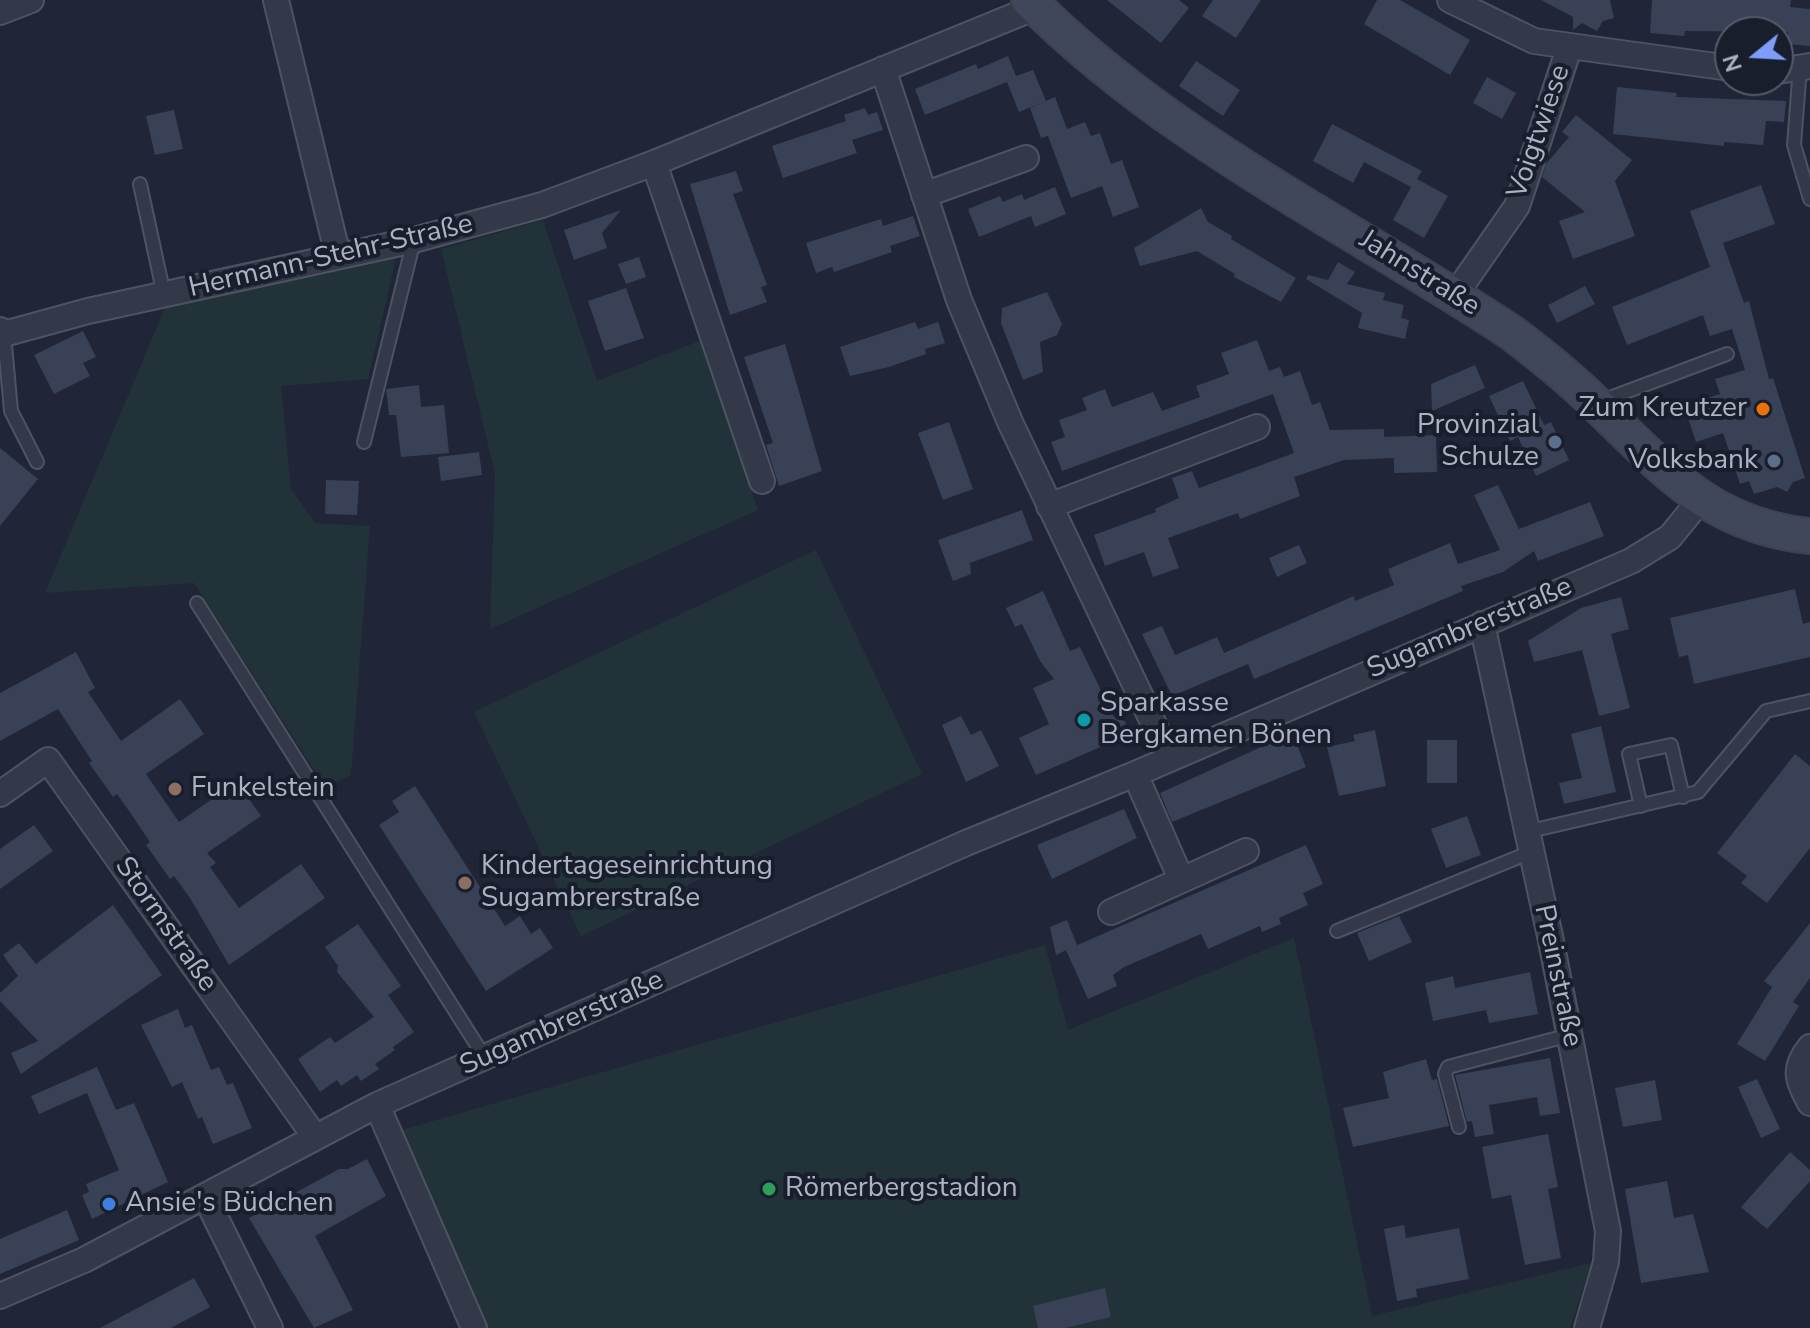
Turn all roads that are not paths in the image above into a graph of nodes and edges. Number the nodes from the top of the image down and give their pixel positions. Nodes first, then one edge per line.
1 (31, 0) edge
2 (276, 0) edge
3 (1450, 0) edge
4 (1033, 4) edge
5 (0, 12) edge
6 (1569, 48) junction
7 (1714, 66) edge
8 (1796, 68) edge
9 (883, 69) junction
10 (1026, 158) dead end
11 (654, 163) junction
12 (140, 184) dead end
13 (924, 195) junction
14 (1810, 199) edge
15 (414, 240) junction
16 (338, 256) junction
17 (164, 295) junction
18 (1455, 295) junction
19 (2, 332) edge
20 (1727, 354) dead end
21 (1596, 404) junction
22 (1257, 427) dead end
23 (364, 442) dead end
24 (37, 462) dead end
25 (762, 481) dead end
26 (1701, 499) junction
27 (1049, 506) junction
28 (1810, 536) edge
29 (197, 603) dead end
30 (1482, 624) junction
31 (1810, 701) edge
32 (1170, 758) junction
33 (1135, 774) junction
34 (0, 794) edge
35 (1683, 797) junction
36 (1641, 806) junction
37 (1528, 842) junction
38 (1246, 851) dead end
39 (1181, 879) junction
40 (1111, 912) dead end
41 (1337, 931) dead end
42 (1570, 1035) junction
43 (1810, 1047) edge
44 (485, 1058) junction
45 (1810, 1103) edge
46 (377, 1105) junction
47 (1459, 1127) dead end
48 (315, 1137) junction
49 (205, 1196) junction
50 (0, 1296) edge
51 (270, 1328) edge
52 (474, 1328) edge
53 (1587, 1328) edge

1 - 5 street
2 - 16 street
3 - 6 street, Voigtwiese
4 - 9 street, Hermann-Stehr-Straße
4 - 18 main road, Jahnstraße
6 - 7 street, Voigtwiese
6 - 18 street, Voigtwiese
8 - 14 lane
9 - 11 street, Hermann-Stehr-Straße
9 - 13 street
10 - 13 street
11 - 15 street, Hermann-Stehr-Straße
11 - 25 street
12 - 17 lane
13 - 27 street
15 - 16 street, Hermann-Stehr-Straße
15 - 23 lane
16 - 17 street, Hermann-Stehr-Straße
17 - 19 street, Hermann-Stehr-Straße
18 - 21 main road, Jahnstraße
19 - 24 lane
20 - 21 lane
21 - 26 main road, Jahnstraße
22 - 27 street
26 - 28 main road, Jahnstraße
26 - 30 street, Sugambrerstraße
27 - 32 street
29 - 44 lane
30 - 32 street, Sugambrerstraße
30 - 37 street, Preinstraße
31 - 35 lane
32 - 33 street, Sugambrerstraße
33 - 39 street
33 - 44 street, Sugambrerstraße
34 - 48 street, Stormstraße
35 - 36 lane
35 - 36 lane
36 - 37 lane
37 - 41 lane
37 - 42 street, Preinstraße
38 - 39 street
39 - 40 street
42 - 47 lane
42 - 53 street, Preinstraße
43 - 45 street
44 - 46 street, Sugambrerstraße
46 - 48 street, Sugambrerstraße
46 - 52 street
48 - 49 street, Sugambrerstraße
49 - 50 street, Sugambrerstraße
49 - 51 street

